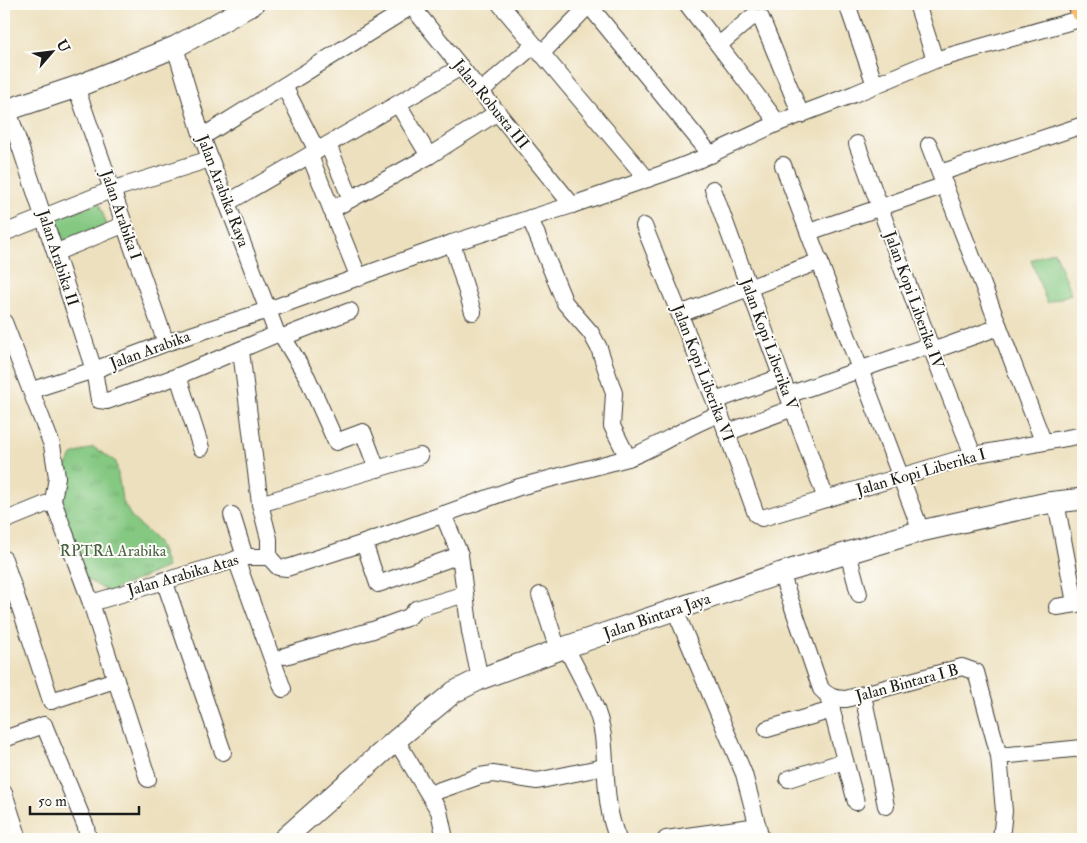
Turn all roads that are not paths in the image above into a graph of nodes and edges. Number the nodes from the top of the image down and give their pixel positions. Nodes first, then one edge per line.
1 (253, 4) edge
2 (500, 4) edge
3 (589, 4) edge
4 (687, 4) edge
5 (847, 4) edge
6 (916, 4) edge
7 (1082, 4) edge
8 (413, 5) edge
9 (1083, 9) edge
10 (1083, 18) edge
11 (719, 45) junction
12 (175, 47) junction
13 (538, 49) junction
14 (935, 60) junction
15 (461, 66) junction
16 (875, 85) junction
17 (284, 86) junction
18 (76, 87) junction
19 (481, 91) junction
20 (398, 104) junction
21 (6, 110) edge
22 (498, 112) junction
23 (801, 115) junction
24 (778, 123) junction
25 (1083, 125) edge
26 (202, 137) junction
27 (857, 144) dead end
28 (930, 145) dead end
29 (318, 151) junction
30 (710, 155) junction
31 (429, 156) junction
32 (210, 159) junction
33 (783, 165) dead end
34 (647, 179) junction
35 (943, 179) junction
36 (713, 189) dead end
37 (112, 190) junction
38 (351, 199) junction
39 (226, 203) junction
40 (572, 205) junction
41 (880, 207) junction
42 (332, 210) junction
43 (44, 216) junction
44 (530, 218) junction
45 (123, 225) junction
46 (644, 226) dead end
47 (809, 232) junction
48 (4, 233) edge
49 (452, 243) junction
50 (57, 252) junction
51 (820, 261) junction
52 (359, 278) junction
53 (749, 288) junction
54 (268, 310) junction
55 (350, 311) dead end
56 (473, 312) dead end
57 (680, 314) junction
58 (4, 322) edge
59 (999, 327) junction
60 (280, 335) junction
61 (166, 343) junction
62 (931, 348) junction
63 (240, 351) junction
64 (94, 370) junction
65 (861, 370) junction
66 (178, 376) junction
67 (782, 377) junction
68 (32, 390) junction
69 (790, 402) junction
70 (717, 407) junction
71 (726, 433) junction
72 (1083, 435) edge
73 (1043, 441) junction
74 (201, 448) dead end
75 (974, 454) junction
76 (420, 456) dead end
77 (628, 458) junction
78 (377, 469) junction
79 (901, 477) junction
80 (826, 499) junction
81 (1083, 499) edge
82 (53, 501) junction
83 (1056, 502) junction
84 (260, 504) junction
85 (443, 514) junction
86 (232, 515) dead end
87 (762, 518) joint
88 (4, 520) edge
89 (921, 530) junction
90 (364, 543) junction
91 (848, 553) junction
92 (460, 555) junction
93 (269, 557) junction
94 (240, 558) junction
95 (4, 559) edge
96 (781, 573) junction
97 (164, 580) junction
98 (465, 594) junction
99 (859, 594) dead end
100 (540, 595) dead end
101 (91, 603) junction
102 (1079, 603) edge
103 (1056, 607) dead end
104 (675, 610) junction
105 (562, 648) junction
106 (285, 656) dead end
107 (480, 679) junction
108 (115, 680) junction
109 (283, 689) dead end
110 (863, 695) junction
111 (51, 701) junction
112 (830, 703) junction
113 (44, 725) junction
114 (767, 729) dead end
115 (4, 739) edge
116 (396, 740) junction
117 (1083, 748) edge
118 (223, 752) dead end
119 (999, 756) junction
120 (845, 761) junction
121 (604, 766) junction
122 (148, 779) dead end
123 (788, 779) dead end
124 (4, 792) edge
125 (429, 794) junction
126 (856, 802) dead end
127 (886, 806) dead end
128 (759, 832) edge
129 (19, 839) edge
130 (88, 839) edge
131 (284, 839) edge
132 (445, 839) edge
133 (618, 839) edge
134 (666, 839) edge
135 (1000, 839) edge

1 - 12 street
2 - 13 street
3 - 13 street
3 - 30 street
4 - 11 street
5 - 16 street
6 - 14 street
7 - 9 main road
8 - 15 street, Jalan Robusta III
8 - 17 street
10 - 14 street, Jalan Arabika
11 - 23 street
11 - 24 street
12 - 18 street
12 - 26 street, Jalan Arabika Raya
13 - 19 street
13 - 34 street
14 - 16 street, Jalan Arabika
15 - 19 street, Jalan Robusta III
15 - 20 street
16 - 23 street, Jalan Arabika
17 - 26 street
17 - 29 street
18 - 21 street
18 - 37 street, Jalan Arabika I
19 - 22 street, Jalan Robusta III
20 - 29 street
20 - 31 street
21 - 43 street, Jalan Arabika II
22 - 31 street
22 - 40 street, Jalan Robusta III
23 - 24 street, Jalan Arabika
24 - 30 street, Jalan Arabika
25 - 35 street
26 - 32 street, Jalan Arabika Raya
27 - 41 street, Jalan Kopi Liberika IV
28 - 35 street
29 - 38 street
29 - 39 street
29 - 42 street
30 - 34 street, Jalan Arabika
31 - 38 street
32 - 37 street
32 - 39 street, Jalan Arabika Raya
33 - 47 street
34 - 40 street, Jalan Arabika
35 - 41 street
35 - 59 street
36 - 53 street, Jalan Kopi Liberika V
37 - 43 street
37 - 45 street, Jalan Arabika I
38 - 42 street
39 - 54 street, Jalan Arabika Raya
40 - 44 street, Jalan Arabika
41 - 47 street
41 - 62 street, Jalan Kopi Liberika IV
42 - 52 street
43 - 48 street
43 - 50 street, Jalan Arabika II
44 - 49 street, Jalan Arabika
44 - 77 street
45 - 50 street
45 - 61 street, Jalan Arabika I
46 - 57 street, Jalan Kopi Liberika VI
47 - 51 street
49 - 52 street, Jalan Arabika
49 - 56 street
50 - 64 street, Jalan Arabika II
51 - 53 street
51 - 65 street
52 - 54 street, Jalan Arabika
53 - 57 street
53 - 67 street, Jalan Kopi Liberika V
54 - 60 street, Jalan Arabika Raya
54 - 61 street, Jalan Arabika
55 - 60 street
57 - 70 street, Jalan Kopi Liberika VI
58 - 68 street
59 - 62 street
59 - 73 street
60 - 63 street
60 - 78 street, Jalan Arabika Raya
61 - 64 street, Jalan Arabika
62 - 65 street
62 - 75 street, Jalan Kopi Liberika IV
63 - 66 street
63 - 84 street
64 - 66 street, Jalan Arabika II
64 - 68 street, Jalan Arabika
65 - 69 street
65 - 79 street
66 - 74 street
67 - 69 street, Jalan Kopi Liberika V
67 - 70 street, Jalan Arabika Atas
68 - 82 street
69 - 71 street
69 - 80 street, Jalan Kopi Liberika V
70 - 71 street, Jalan Kopi Liberika VI
70 - 77 street, Jalan Arabika Atas
71 - 87 street, Jalan Kopi Liberika VI
72 - 73 street, Jalan Kopi Liberika I
73 - 75 street, Jalan Kopi Liberika I
75 - 79 street, Jalan Kopi Liberika I
76 - 78 street
77 - 85 street, Jalan Arabika Atas
78 - 84 street
79 - 80 street, Jalan Kopi Liberika I
79 - 89 street
80 - 87 street, Jalan Kopi Liberika I
81 - 83 street, Jalan Bintara Jaya
82 - 88 street
82 - 101 street
83 - 89 street, Jalan Bintara Jaya
83 - 102 street
84 - 93 street
85 - 90 street, Jalan Arabika Atas
85 - 92 street
86 - 94 street
89 - 91 street, Jalan Bintara Jaya
90 - 92 street
90 - 93 street, Jalan Arabika Atas
91 - 96 street, Jalan Bintara Jaya
91 - 99 street
92 - 98 street
93 - 94 street, Jalan Arabika Atas
94 - 97 street, Jalan Arabika Atas
94 - 109 street
95 - 111 street
96 - 104 street, Jalan Bintara Jaya
96 - 112 street
97 - 101 street, Jalan Arabika Atas
97 - 118 street
98 - 106 street
98 - 107 street
100 - 105 street
101 - 108 street
102 - 103 street
104 - 105 street, Jalan Bintara Jaya
104 - 128 street
105 - 107 street, Jalan Bintara Jaya
105 - 121 street
107 - 116 street, Jalan Bintara Jaya
108 - 111 street
108 - 122 street
110 - 112 street, Jalan Bintara I B
110 - 119 street, Jalan Bintara I B
110 - 127 street
111 - 113 street
112 - 114 street, Jalan Bintara I B
112 - 120 street
113 - 115 street
113 - 130 street
116 - 125 street
116 - 131 street, Jalan Bintara Jaya
117 - 119 street
119 - 135 street
120 - 123 street
120 - 126 street
121 - 125 street
121 - 133 street
124 - 129 street
125 - 132 street
128 - 134 street

